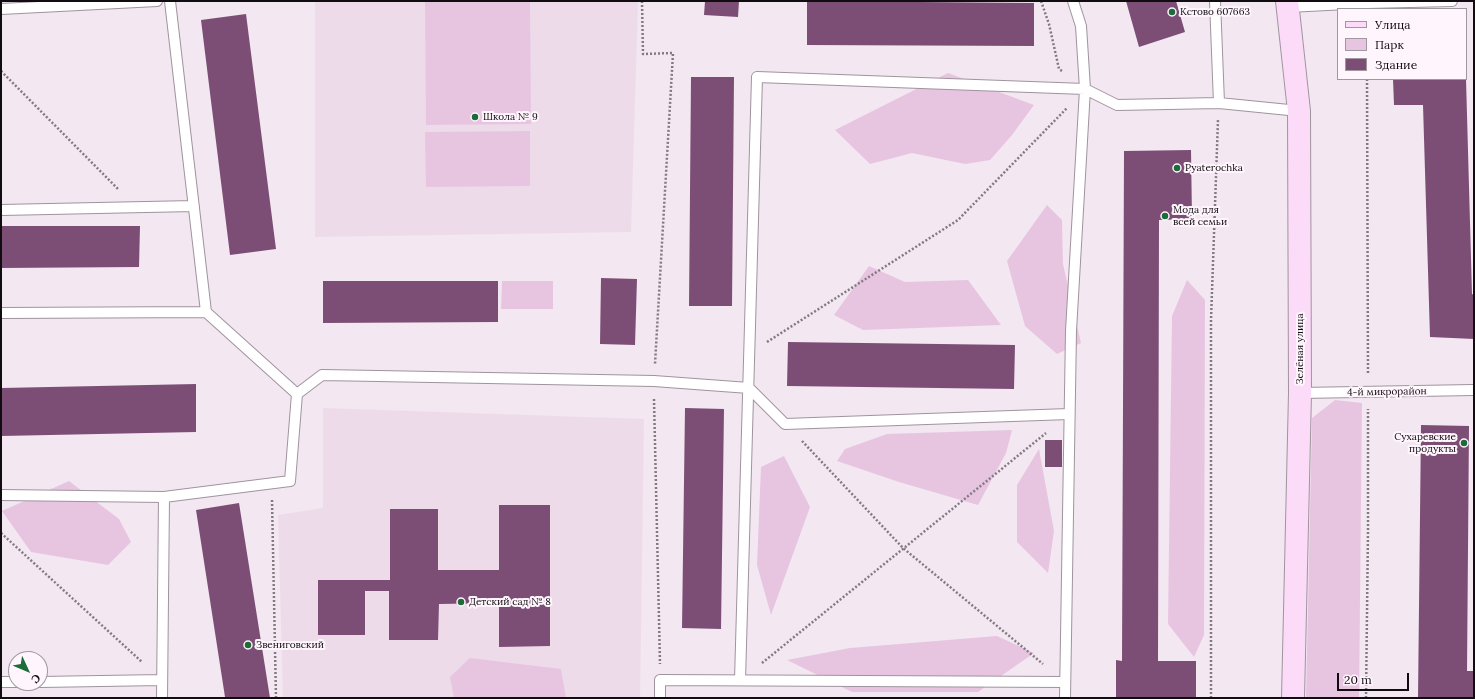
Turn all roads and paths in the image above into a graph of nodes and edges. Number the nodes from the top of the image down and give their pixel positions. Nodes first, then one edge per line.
1 (157, 1) edge
2 (170, 1) edge
3 (642, 1) edge
4 (1041, 1) edge
5 (1073, 1) edge
6 (1215, 1) edge
7 (1452, 1) edge
8 (1288, 4) edge
9 (1, 9) edge
10 (1, 71) edge
11 (1085, 88) junction
12 (1219, 103) junction
13 (1299, 111) junction
14 (194, 206) junction
15 (136, 207) junction
16 (1, 210) edge
17 (206, 312) junction
18 (1, 313) edge
19 (749, 353) junction
20 (654, 381) junction
21 (749, 388) junction
22 (1474, 390) edge
23 (1300, 393) junction
24 (297, 394) junction
25 (1069, 414) junction
26 (785, 424) junction
27 (272, 483) junction
28 (1, 495) edge
29 (164, 497) junction
30 (1, 533) edge
31 (903, 548) junction
32 (162, 680) junction
33 (660, 680) junction
34 (740, 680) junction
35 (48, 682) edge
36 (1065, 682) junction
37 (162, 698) edge
38 (276, 698) edge
39 (660, 698) edge
40 (1066, 698) edge
41 (1211, 698) edge
42 (1292, 698) edge

1 - 9 lane
2 - 14 lane
3 - 20 path
4 - 11 path
5 - 11 lane
6 - 12 lane
7 - 8 lane
8 - 13 main road, Зелёная улица
10 - 15 path
11 - 12 lane
11 - 19 path
11 - 19 lane
11 - 25 lane
12 - 13 lane
12 - 41 path
13 - 23 main road, Зелёная улица
14 - 15 lane
14 - 17 lane
15 - 16 lane
17 - 18 lane
17 - 24 lane
19 - 21 lane
20 - 21 lane
20 - 24 lane
20 - 33 path
21 - 26 lane
21 - 34 lane
22 - 23 lane, 4-й микрорайон
23 - 42 main road, Зелёная улица
24 - 27 lane
25 - 26 lane
25 - 31 path
25 - 36 lane
26 - 31 path
27 - 29 lane
27 - 38 path
28 - 29 lane
29 - 32 lane
30 - 32 path
31 - 34 path
31 - 36 path
32 - 35 lane
32 - 37 lane
33 - 34 lane
33 - 39 lane
34 - 36 lane
36 - 40 lane

